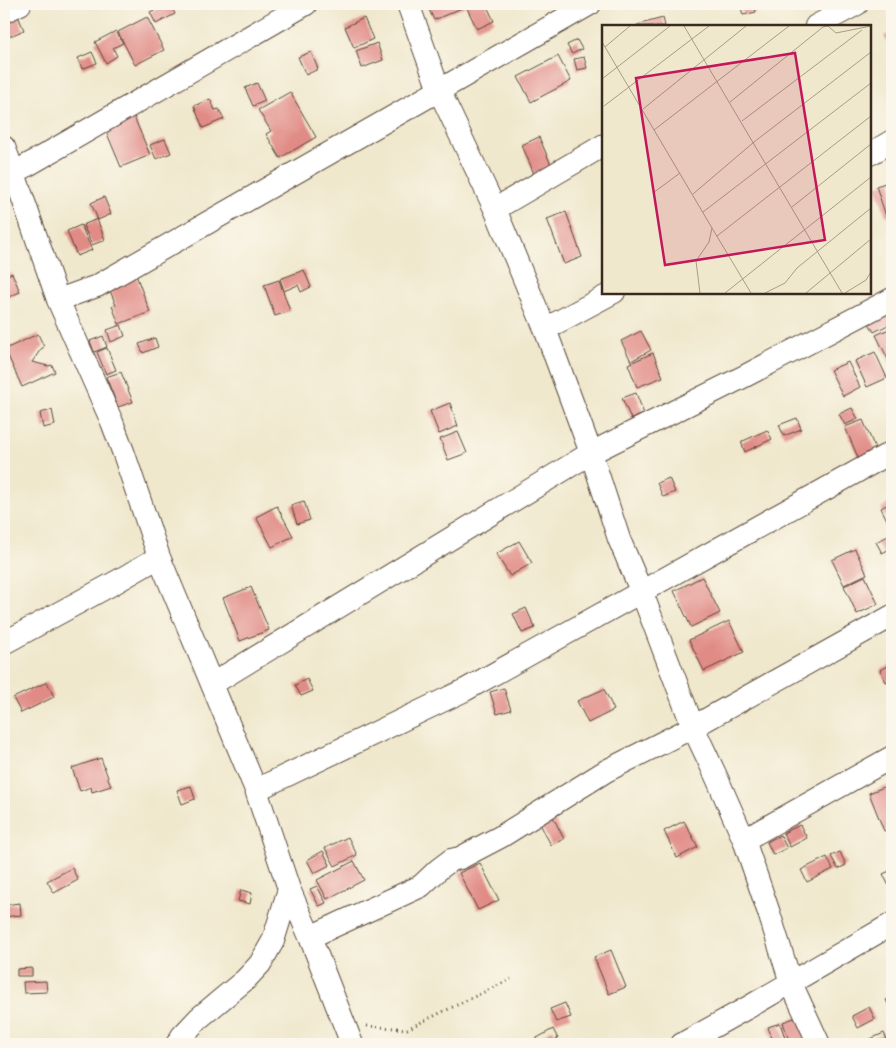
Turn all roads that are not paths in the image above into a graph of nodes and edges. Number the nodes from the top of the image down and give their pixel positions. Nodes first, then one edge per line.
1 (20, 4) edge
2 (306, 4) edge
3 (408, 4) edge
4 (590, 4) edge
5 (857, 4) edge
6 (4, 12) edge
7 (818, 25) edge
8 (439, 90) junction
9 (892, 141) edge
10 (602, 146) edge
11 (4, 147) edge
12 (871, 153) edge
13 (14, 172) junction
14 (495, 210) junction
15 (610, 294) edge
16 (892, 299) edge
17 (58, 300) junction
18 (545, 329) junction
19 (892, 452) edge
20 (591, 453) junction
21 (159, 557) junction
22 (642, 592) junction
23 (892, 616) edge
24 (4, 643) edge
25 (212, 684) junction
26 (692, 727) junction
27 (892, 757) edge
28 (256, 790) junction
29 (744, 840) junction
30 (288, 889) junction
31 (892, 924) edge
32 (310, 937) junction
33 (791, 983) junction
34 (348, 1034) edge
35 (177, 1044) edge
36 (682, 1044) edge
37 (819, 1044) edge

1 - 6 street
2 - 13 street
3 - 8 street
4 - 8 street
5 - 7 street
8 - 14 street
8 - 17 street
9 - 12 street
10 - 14 street
11 - 13 street
13 - 17 street
14 - 18 street
15 - 18 street
16 - 20 street
17 - 21 street
18 - 20 street
19 - 22 street
20 - 22 street
20 - 25 street
21 - 24 street
21 - 25 street
22 - 26 street
22 - 28 street
23 - 26 street
25 - 28 street
26 - 29 street
26 - 32 street
27 - 29 street
28 - 30 street
29 - 33 street
30 - 32 street
30 - 35 street
31 - 33 street
32 - 34 street
33 - 36 street
33 - 37 street

